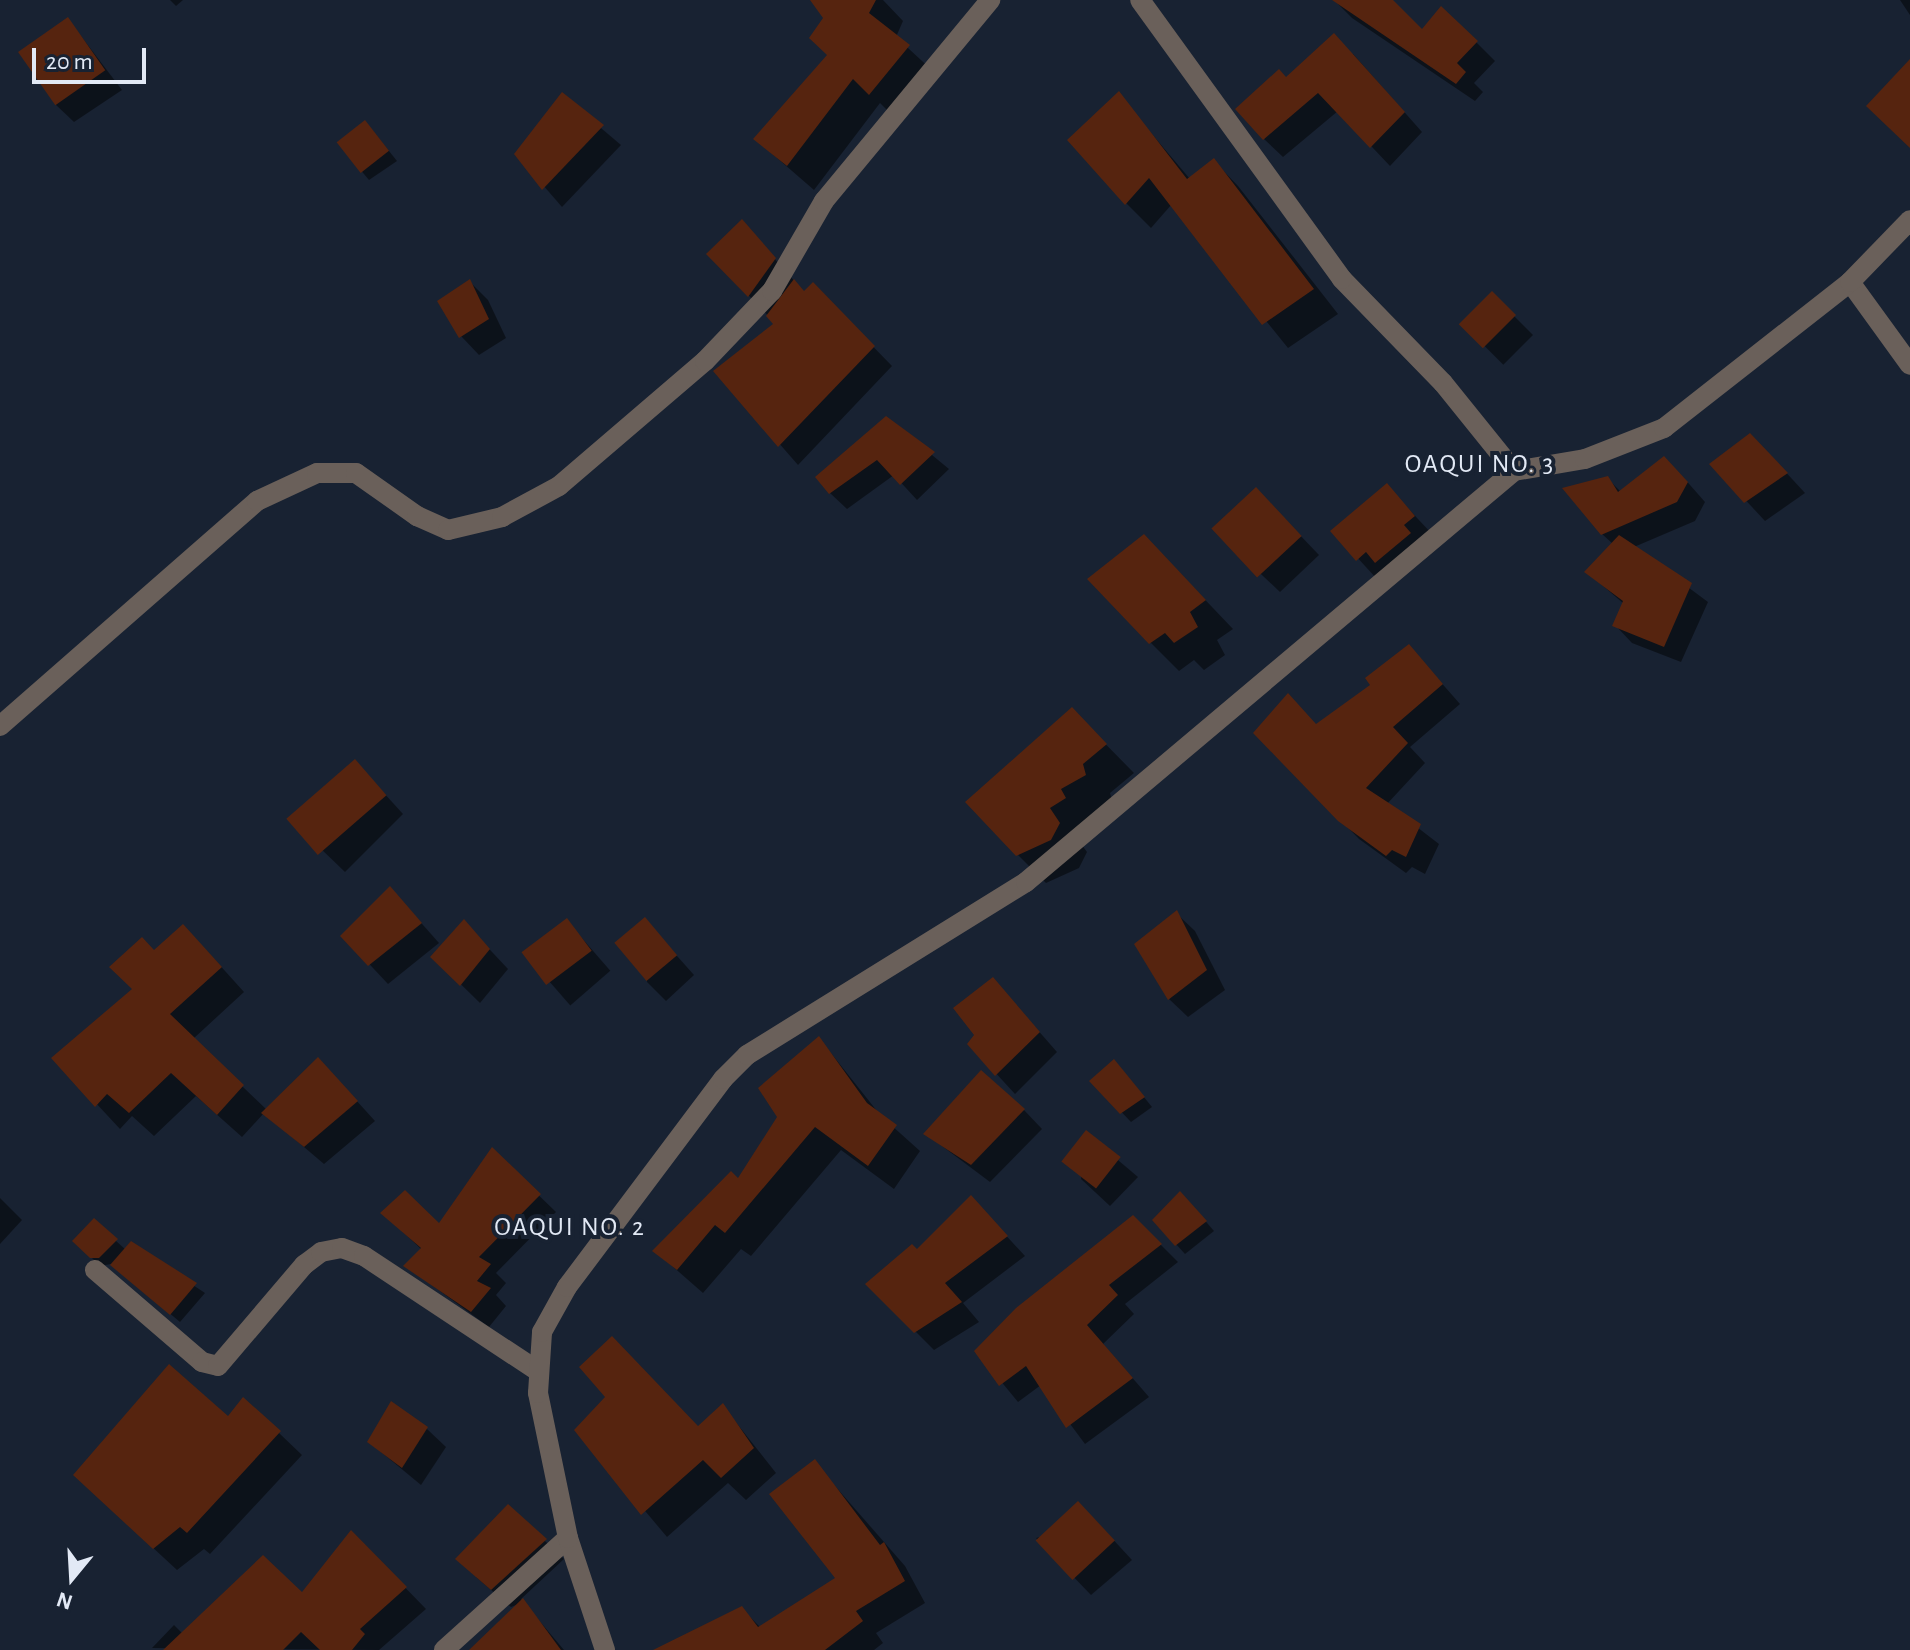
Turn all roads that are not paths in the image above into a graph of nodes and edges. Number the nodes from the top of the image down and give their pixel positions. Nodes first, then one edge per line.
1 (990, 0) edge
2 (1140, 0) edge
3 (1910, 220) edge
4 (1850, 282) junction
5 (1910, 365) edge
6 (1514, 471) junction
7 (0, 726) edge
8 (95, 1270) dead end
9 (536, 1370) junction
10 (568, 1538) junction
11 (444, 1650) edge
12 (605, 1650) edge

1 - 7 street
2 - 6 street
3 - 4 street
4 - 5 street
4 - 6 street
6 - 9 street
8 - 9 street
9 - 10 street
10 - 11 street
10 - 12 street

